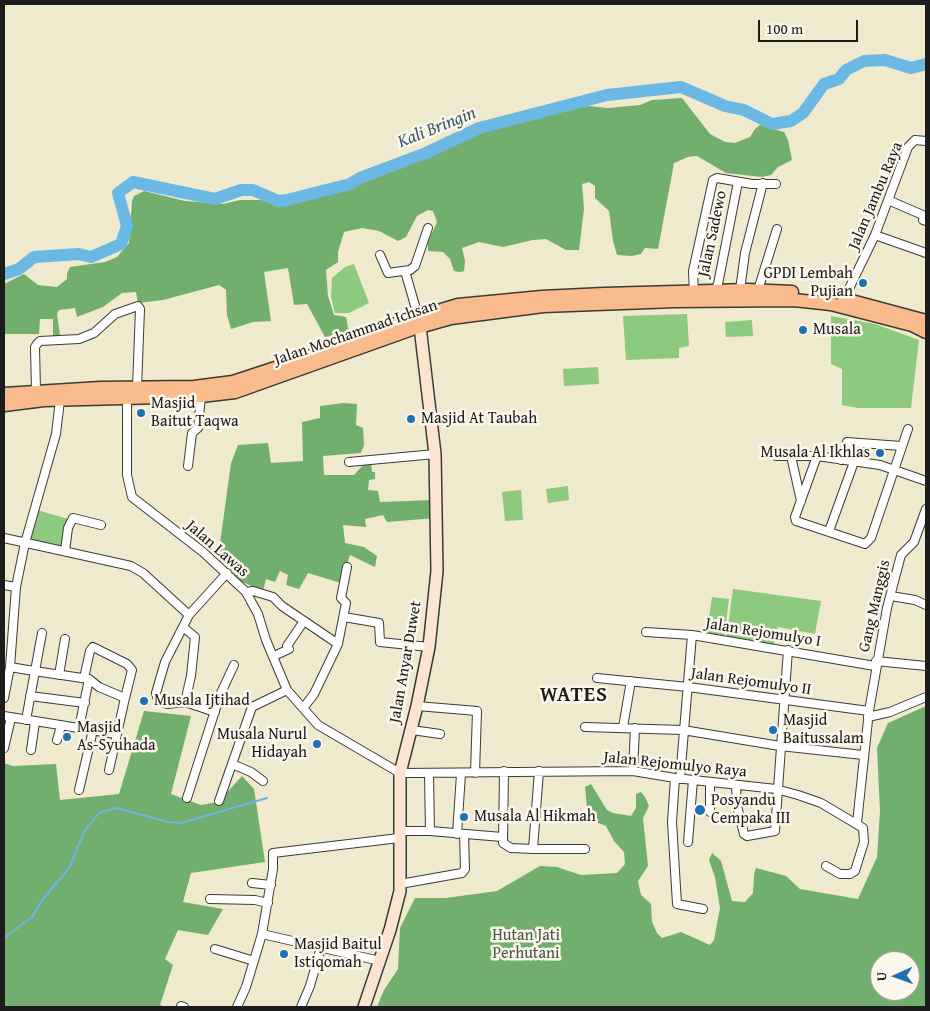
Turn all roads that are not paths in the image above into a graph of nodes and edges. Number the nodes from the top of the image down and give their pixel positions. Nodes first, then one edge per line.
1 (926, 140) edge
2 (738, 182) junction
3 (763, 183) junction
4 (776, 184) dead end
5 (888, 200) junction
6 (926, 221) edge
7 (428, 228) dead end
8 (777, 229) dead end
9 (875, 235) junction
10 (926, 253) edge
11 (380, 255) dead end
12 (405, 271) junction
13 (740, 290) junction
14 (758, 290) junction
15 (714, 291) junction
16 (695, 296) junction
17 (844, 299) junction
18 (874, 310) junction
19 (926, 321) edge
20 (419, 322) junction
21 (926, 332) edge
22 (36, 391) junction
23 (130, 392) junction
24 (4, 394) edge
25 (201, 396) junction
26 (60, 400) junction
27 (4, 404) edge
28 (908, 429) dead end
29 (901, 446) junction
30 (435, 454) junction
31 (776, 456) dead end
32 (791, 456) junction
33 (817, 456) junction
34 (841, 460) junction
35 (349, 462) dead end
36 (854, 462) junction
37 (188, 466) dead end
38 (894, 469) junction
39 (926, 481) edge
40 (801, 501) junction
41 (926, 509) edge
42 (101, 524) dead end
43 (829, 531) junction
44 (4, 538) edge
45 (25, 543) junction
46 (65, 551) junction
47 (347, 567) dead end
48 (227, 573) junction
49 (4, 585) edge
50 (16, 587) junction
51 (246, 592) junction
52 (891, 596) junction
53 (926, 605) edge
54 (189, 615) junction
55 (344, 617) junction
56 (304, 621) junction
57 (183, 627) junction
58 (646, 632) dead end
59 (42, 633) dead end
60 (8, 634) edge
61 (692, 635) junction
62 (65, 639) dead end
63 (338, 644) junction
64 (429, 647) junction
65 (788, 650) junction
66 (274, 656) junction
67 (875, 663) junction
68 (234, 664) dead end
69 (926, 666) edge
70 (10, 667) junction
71 (34, 671) junction
72 (58, 675) junction
73 (87, 678) junction
74 (597, 678) dead end
75 (630, 681) junction
76 (688, 687) junction
77 (287, 690) junction
78 (30, 696) junction
79 (926, 697) edge
80 (4, 698) edge
81 (125, 698) junction
82 (783, 701) junction
83 (186, 702) junction
84 (85, 703) junction
85 (417, 706) junction
86 (304, 708) junction
87 (214, 712) junction
88 (868, 714) junction
89 (7, 717) edge
90 (26, 720) junction
91 (35, 722) junction
92 (62, 726) junction
93 (585, 727) dead end
94 (623, 727) junction
95 (79, 728) junction
96 (635, 728) junction
97 (93, 730) junction
98 (412, 730) junction
99 (683, 730) junction
100 (116, 734) junction
101 (440, 734) dead end
102 (57, 740) dead end
103 (780, 746) junction
104 (4, 748) edge
105 (31, 750) dead end
106 (863, 755) junction
107 (232, 764) junction
108 (109, 770) dead end
109 (504, 771) junction
110 (539, 771) junction
111 (633, 771) junction
112 (400, 773) junction
113 (429, 774) junction
114 (461, 774) junction
115 (474, 774) junction
116 (678, 779) junction
117 (693, 780) junction
118 (263, 781) dead end
119 (710, 782) junction
120 (736, 785) junction
121 (776, 789) junction
122 (79, 790) dead end
123 (187, 798) dead end
124 (219, 801) dead end
125 (710, 812) dead end
126 (857, 823) junction
127 (430, 832) junction
128 (461, 834) junction
129 (399, 835) junction
130 (502, 837) junction
131 (688, 842) dead end
132 (585, 848) dead end
133 (533, 849) junction
134 (826, 866) dead end
135 (252, 883) dead end
136 (400, 884) junction
137 (271, 885) junction
138 (210, 899) dead end
139 (268, 903) junction
140 (703, 909) dead end
141 (262, 934) junction
142 (321, 947) junction
143 (216, 949) dead end
144 (254, 961) junction
145 (380, 961) junction
146 (237, 1007) edge
147 (301, 1007) edge
148 (364, 1007) edge

1 - 5 street, Jalan Jambu Raya
2 - 3 street
2 - 15 street, Jalan Sadewo
2 - 16 street
3 - 4 street
3 - 13 street
5 - 6 street
5 - 9 street, Jalan Jambu Raya
7 - 12 street
8 - 14 street
9 - 10 street
9 - 17 street, Jalan Jambu Raya
11 - 12 street
12 - 20 street
13 - 14 main road, Jalan Mochammad Ichsan
13 - 15 main road, Jalan Mochammad Ichsan
14 - 17 main road, Jalan Mochammad Ichsan
15 - 16 main road, Jalan Mochammad Ichsan
16 - 18 main road, Jalan Mochammad Ichsan
16 - 20 main road, Jalan Mochammad Ichsan
17 - 18 main road, Jalan Mochammad Ichsan
18 - 19 main road, Jalan Mochammad Ichsan
18 - 21 main road, Jalan Mochammad Ichsan
20 - 23 main road, Jalan Mochammad Ichsan
20 - 25 main road, Jalan Mochammad Ichsan
20 - 30 street, Jalan Anyar Duwet
22 - 23 main road, Jalan Mochammad Ichsan
22 - 23 street, Jalan Lawas
22 - 24 main road, Jalan Mochammad Ichsan
23 - 25 main road, Jalan Mochammad Ichsan
23 - 26 main road, Jalan Mochammad Ichsan
23 - 48 street, Jalan Lawas
25 - 37 street
26 - 27 main road, Jalan Mochammad Ichsan
26 - 45 street
28 - 29 street
29 - 34 street
29 - 38 street
30 - 35 street
30 - 64 street, Jalan Anyar Duwet
31 - 32 street
32 - 33 street
32 - 40 street
33 - 34 street
33 - 40 street
34 - 36 street
36 - 38 street
36 - 43 street
38 - 39 street
38 - 43 street
40 - 43 street
41 - 52 street, Gang Manggis
42 - 46 street
44 - 45 street
45 - 46 street
45 - 50 street
46 - 54 street
47 - 55 street
48 - 51 street, Jalan Lawas
48 - 54 street
49 - 50 street
50 - 60 street
51 - 56 street
51 - 66 street, Jalan Lawas
52 - 53 street
52 - 67 street, Gang Manggis
54 - 57 street
55 - 63 street
55 - 64 street
56 - 63 street
56 - 66 street
57 - 83 street
57 - 83 street
58 - 61 street, Jalan Rejomulyo I
59 - 71 street
60 - 70 street
61 - 65 street, Jalan Rejomulyo I
61 - 76 street
62 - 72 street
63 - 86 street
64 - 85 street, Jalan Anyar Duwet
65 - 67 street, Jalan Rejomulyo I
65 - 82 street
66 - 77 street, Jalan Lawas
67 - 69 street, Jalan Rejomulyo I
67 - 88 street, Gang Manggis
68 - 87 street
70 - 71 street
70 - 80 street
71 - 72 street
71 - 78 street
72 - 73 street
73 - 81 street
73 - 81 street
73 - 84 street
74 - 75 street, Jalan Rejomulyo II
75 - 76 street, Jalan Rejomulyo II
75 - 94 street
76 - 82 street, Jalan Rejomulyo II
76 - 99 street
77 - 86 street, Jalan Lawas
77 - 107 street
78 - 84 street
78 - 90 street
79 - 88 street
81 - 100 street
82 - 88 street, Jalan Rejomulyo II
82 - 103 street
83 - 87 street
84 - 95 street
85 - 98 street, Jalan Anyar Duwet
85 - 115 street
86 - 112 street, Jalan Lawas
87 - 123 street
88 - 106 street, Gang Manggis
89 - 90 street
89 - 104 street
90 - 91 street
91 - 92 street
91 - 105 street
92 - 95 street
92 - 102 street
93 - 94 street
94 - 96 street
95 - 97 street
96 - 99 street
96 - 111 street
97 - 100 street
97 - 122 street
98 - 101 street
98 - 112 street, Jalan Anyar Duwet
99 - 103 street
99 - 116 street
100 - 108 street
103 - 106 street
103 - 121 street
106 - 126 street, Gang Manggis
107 - 118 street
107 - 124 street
109 - 110 street, Jalan Rejomulyo Raya
109 - 115 street, Jalan Rejomulyo Raya
109 - 130 street
110 - 111 street, Jalan Rejomulyo Raya
110 - 133 street
111 - 116 street, Jalan Rejomulyo Raya
112 - 113 street, Jalan Rejomulyo Raya
112 - 129 street, Jalan Anyar Duwet
113 - 114 street, Jalan Rejomulyo Raya
113 - 127 street
114 - 115 street, Jalan Rejomulyo Raya
114 - 128 street
116 - 117 street, Jalan Rejomulyo Raya
116 - 140 street
117 - 119 street, Jalan Rejomulyo Raya
117 - 131 street
119 - 120 street, Jalan Rejomulyo Raya
119 - 125 street
120 - 121 street, Jalan Rejomulyo Raya
120 - 121 street
121 - 126 street, Jalan Rejomulyo Raya
126 - 134 street
127 - 128 street
127 - 129 street
128 - 130 street
128 - 136 street
129 - 136 street, Jalan Anyar Duwet
129 - 137 street
130 - 133 street
132 - 133 street
135 - 137 street
136 - 145 street, Jalan Anyar Duwet
137 - 139 street
138 - 139 street
139 - 141 street
141 - 142 street
141 - 144 street
142 - 145 street
142 - 147 street
143 - 144 street
144 - 146 street
145 - 148 street, Jalan Anyar Duwet

